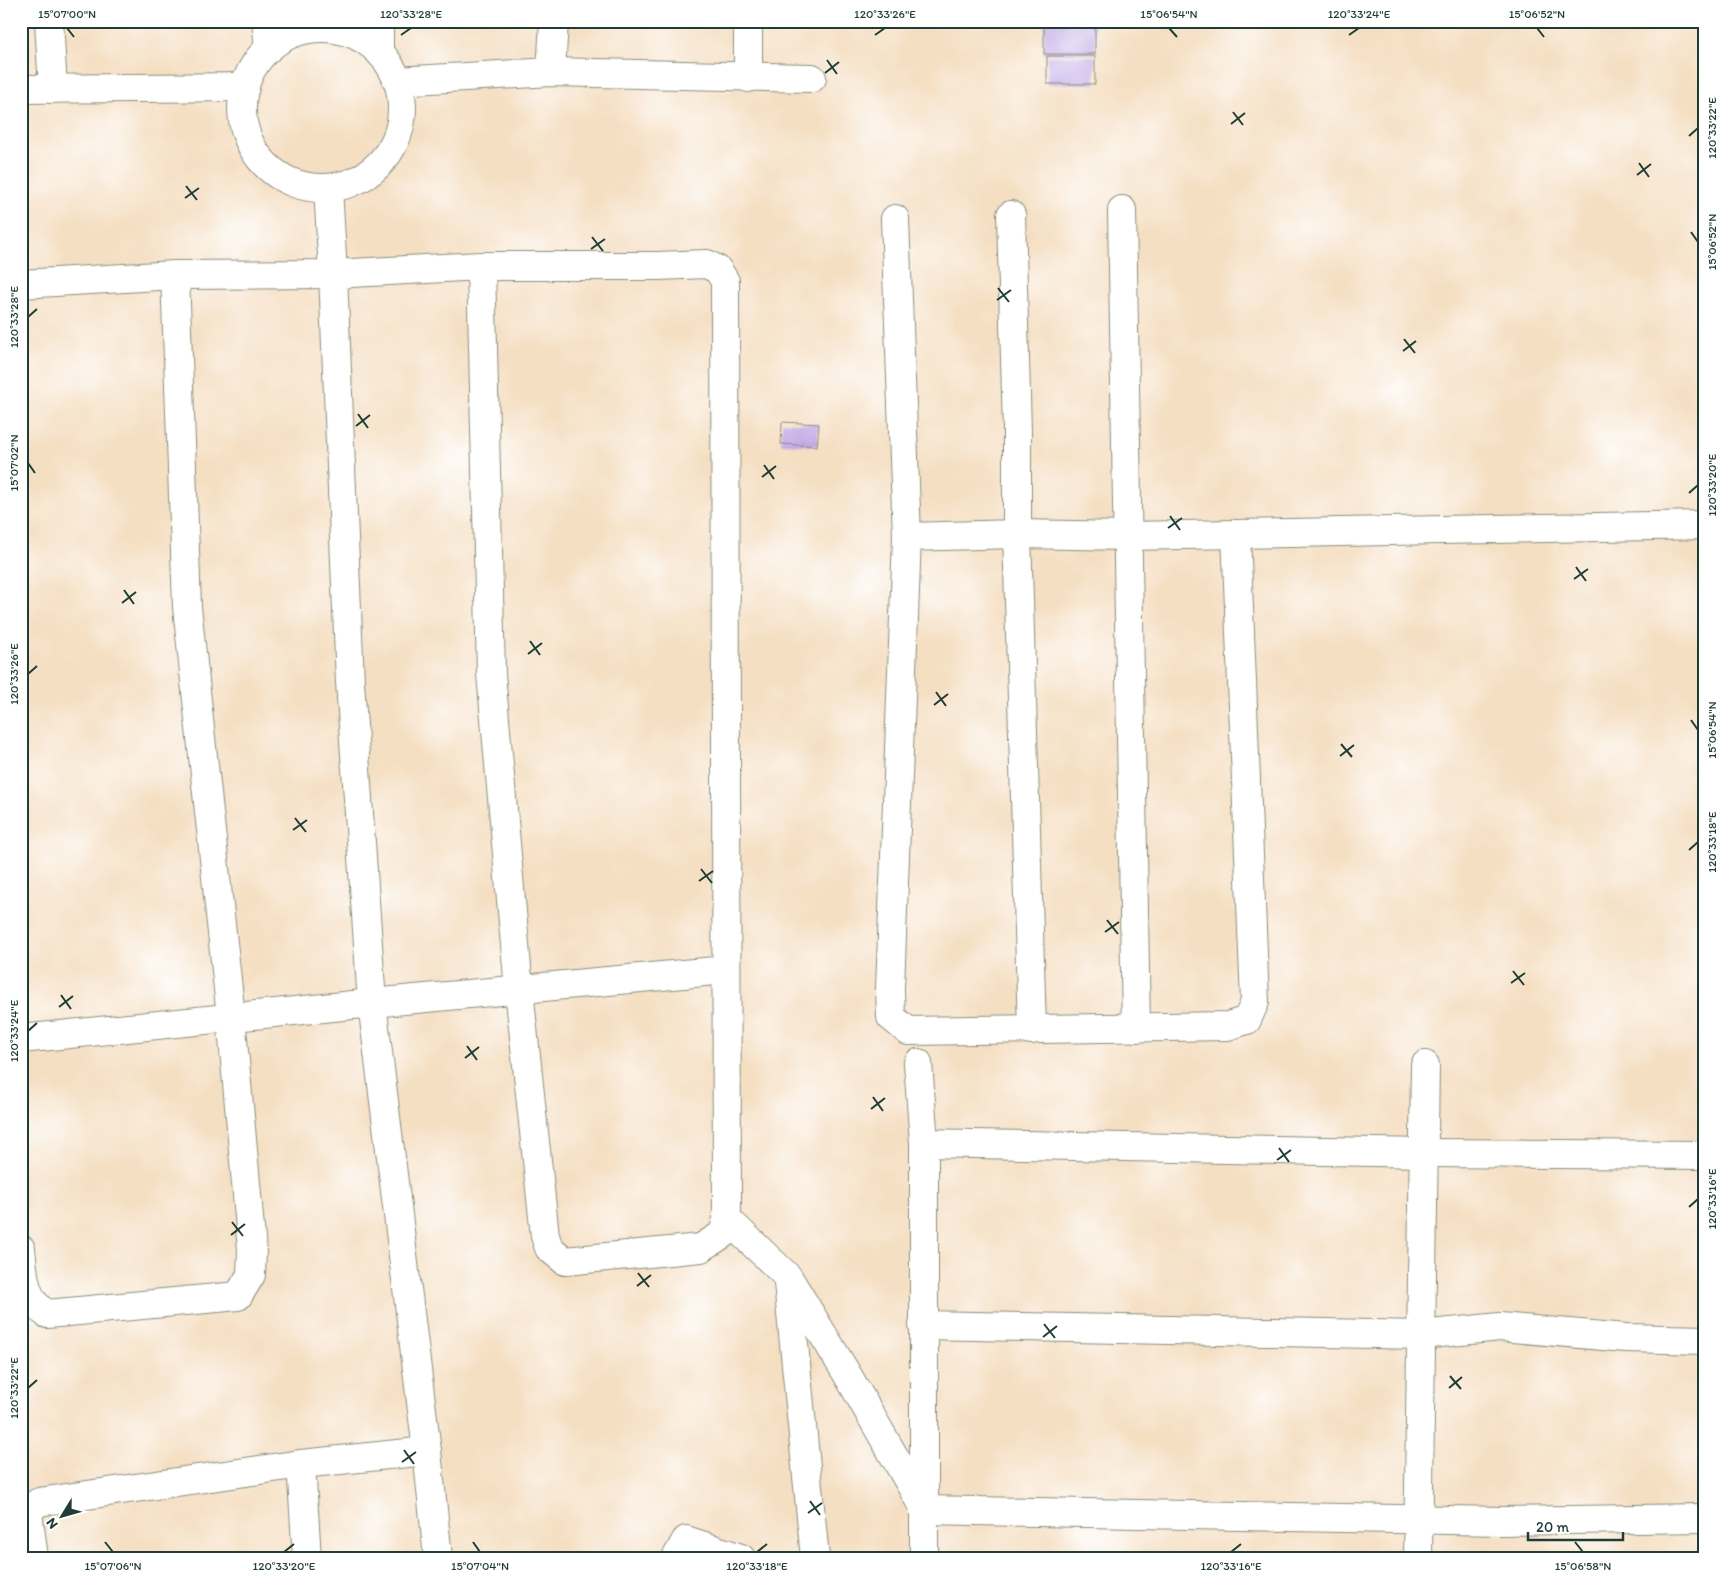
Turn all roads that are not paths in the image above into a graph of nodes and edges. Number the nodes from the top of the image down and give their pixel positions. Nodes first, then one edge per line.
1 (49, 21) edge
2 (266, 21) edge
3 (379, 21) edge
4 (554, 21) edge
5 (748, 21) edge
6 (269, 48) junction
7 (379, 51) junction
8 (551, 72) junction
9 (748, 78) junction
10 (812, 78) dead end
11 (397, 81) junction
12 (245, 86) junction
13 (21, 89) edge
14 (53, 89) junction
15 (328, 188) junction
16 (1122, 210) dead end
17 (1011, 215) dead end
18 (895, 219) dead end
19 (481, 266) junction
20 (333, 274) junction
21 (175, 275) junction
22 (21, 284) edge
23 (1705, 525) edge
24 (1017, 534) junction
25 (1236, 534) junction
26 (1128, 536) junction
27 (907, 537) junction
28 (726, 970) junction
29 (519, 990) junction
30 (372, 1002) junction
31 (231, 1017) junction
32 (1136, 1028) junction
33 (1032, 1030) junction
34 (21, 1039) edge
35 (918, 1064) dead end
36 (1425, 1064) dead end
37 (924, 1142) junction
38 (1424, 1154) junction
39 (1705, 1156) edge
40 (727, 1219) junction
41 (21, 1249) edge
42 (788, 1277) junction
43 (923, 1324) junction
44 (1421, 1334) junction
45 (1705, 1340) edge
46 (427, 1450) junction
47 (301, 1464) junction
48 (925, 1510) junction
49 (1705, 1518) edge
50 (1418, 1519) junction
51 (34, 1558) edge
52 (307, 1558) edge
53 (438, 1558) edge
54 (676, 1558) edge
55 (741, 1558) edge
56 (815, 1558) edge
57 (924, 1558) edge
58 (1418, 1558) edge

1 - 14 street
2 - 6 street
3 - 7 street
4 - 8 street
5 - 9 street
6 - 7 street
6 - 12 street
7 - 11 street
8 - 9 street
8 - 11 street
9 - 10 street
11 - 15 street
12 - 14 street
12 - 15 street
13 - 14 street
15 - 20 street
16 - 26 street
17 - 24 street
18 - 27 street
19 - 20 street
19 - 28 street
19 - 29 street
20 - 21 street
20 - 30 street
21 - 22 street
21 - 31 street
23 - 25 street
24 - 26 street
24 - 27 street
24 - 33 street
25 - 26 street
25 - 32 street
26 - 32 street
27 - 33 street
28 - 29 street
28 - 40 street
29 - 30 street
29 - 40 street
30 - 31 street
30 - 46 street
31 - 34 street
31 - 41 street
32 - 33 street
35 - 37 street
36 - 38 street
37 - 38 street
37 - 43 street
38 - 39 street
38 - 44 street
40 - 42 street
42 - 48 street
42 - 56 street
43 - 44 street
43 - 48 street
44 - 45 street
44 - 50 street
46 - 47 street
46 - 53 street
47 - 51 street
47 - 52 street
48 - 50 street
48 - 57 street
49 - 50 street
50 - 58 street
54 - 55 street

